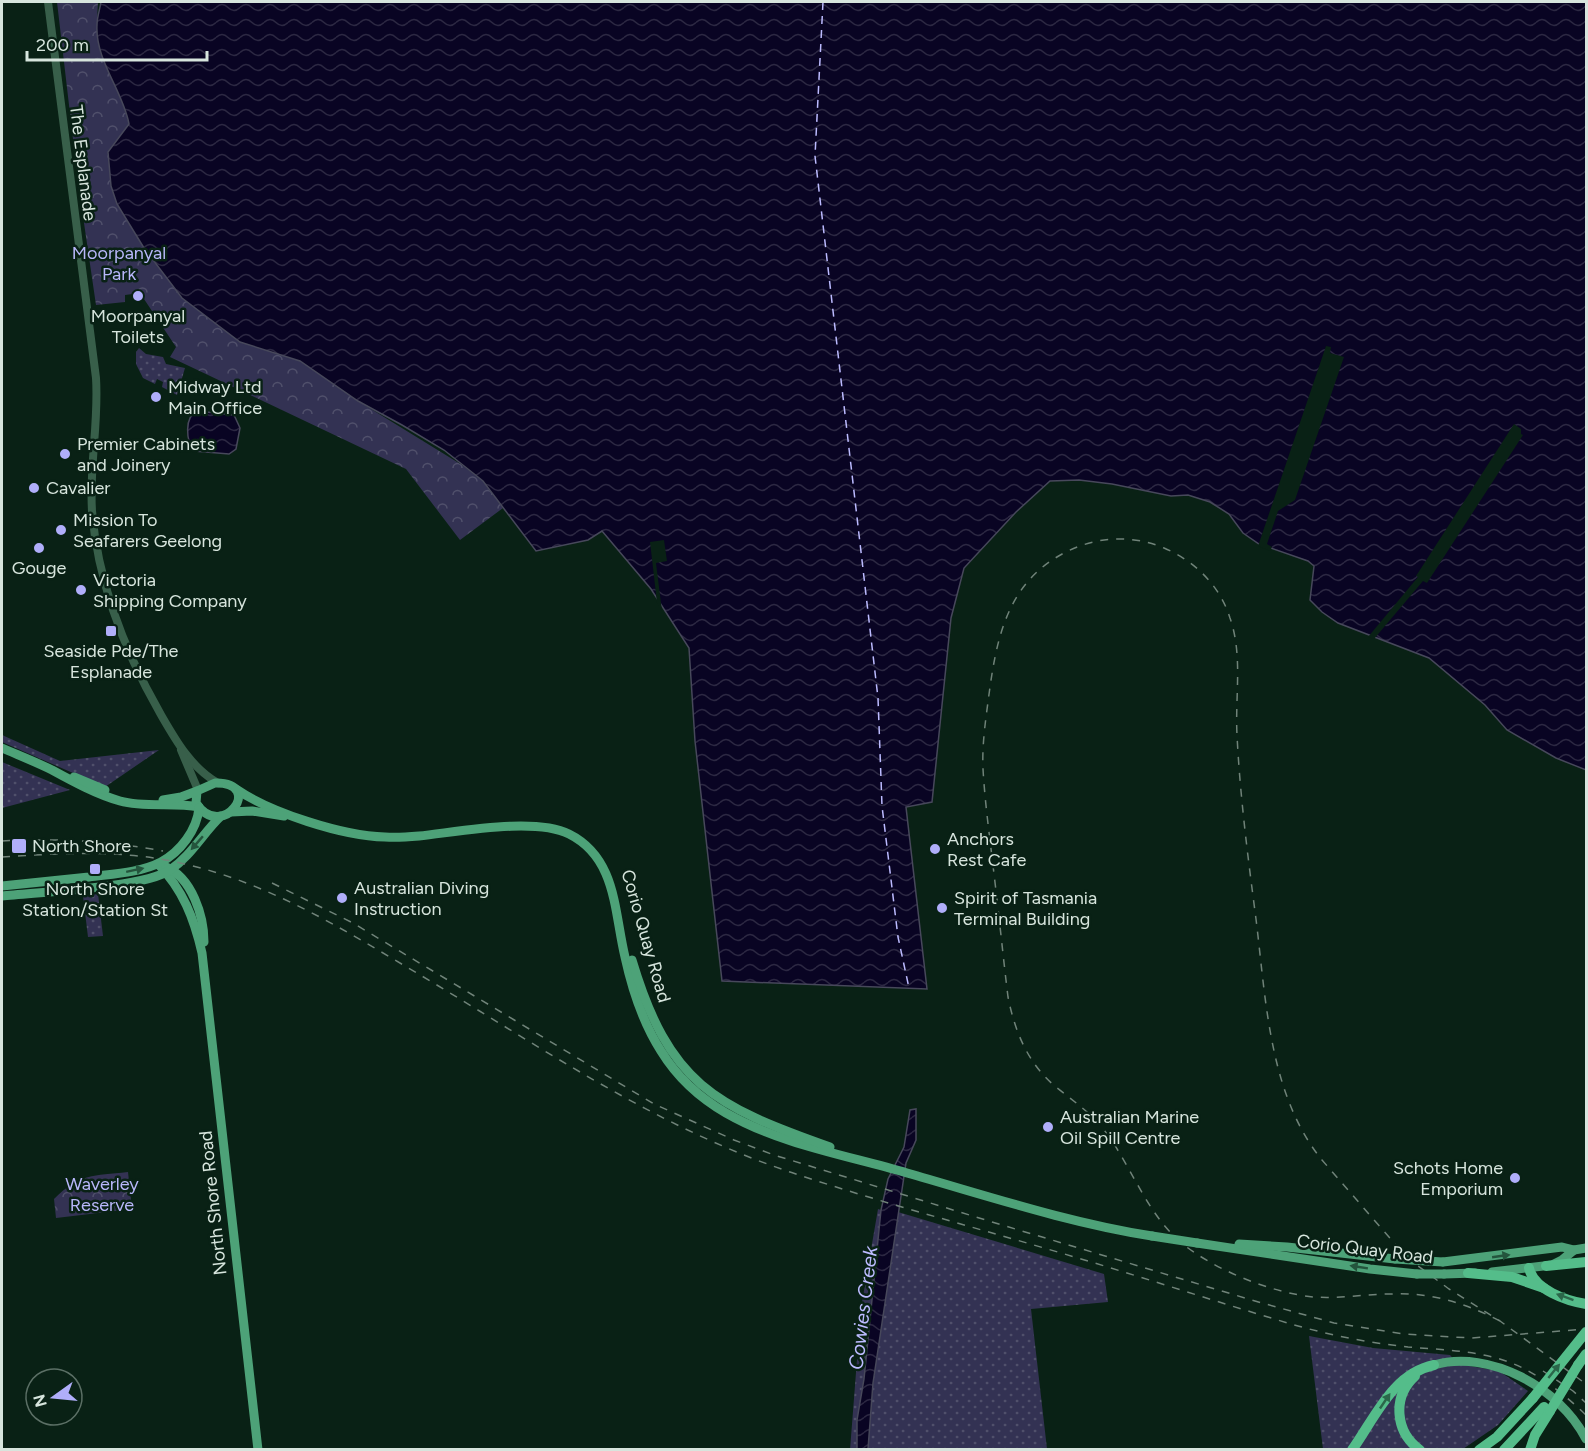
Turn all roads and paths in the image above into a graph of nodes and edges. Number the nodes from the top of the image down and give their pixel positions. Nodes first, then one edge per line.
1 (48, 2) edge
2 (178, 742) junction
3 (2, 748) edge
4 (51, 770) junction
5 (218, 783) junction
6 (236, 789) junction
7 (197, 790) junction
8 (199, 808) junction
9 (231, 812) junction
10 (221, 816) junction
11 (301, 819) junction
12 (158, 864) junction
13 (169, 871) junction
14 (2, 886) edge
15 (2, 896) edge
16 (1197, 1243) junction
17 (1587, 1248) edge
18 (1574, 1250) junction
19 (1527, 1252) junction
20 (1587, 1262) edge
21 (1546, 1266) junction
22 (1529, 1268) junction
23 (1468, 1273) junction
24 (1544, 1288) junction
25 (1587, 1304) edge
26 (1587, 1327) edge
27 (1587, 1332) edge
28 (1576, 1345) junction
29 (1587, 1354) edge
30 (1434, 1365) junction
31 (1547, 1409) junction
32 (1534, 1419) junction
33 (1497, 1437) junction
34 (1587, 1439) edge
35 (258, 1449) edge
36 (1352, 1449) edge
37 (1420, 1449) edge
38 (1472, 1449) edge
39 (1479, 1449) edge
40 (1504, 1449) edge
41 (1514, 1449) edge
42 (1530, 1449) edge

1 - 2 street, The Esplanade
2 - 5 street, The Esplanade
2 - 7 street, The Esplanade
3 - 4 main road
4 - 7 main road
4 - 8 main road
5 - 6 main road
5 - 7 main road
6 - 9 main road
6 - 11 main road, Corio Quay Road
7 - 8 main road
8 - 10 main road
8 - 12 main road
9 - 10 main road
9 - 11 main road, Corio Quay Road
10 -> 13 main road
11 - 16 main road, Corio Quay Road, bridge
12 - 13 main road
14 -> 12 main road
13 - 15 main road
13 - 35 main road, North Shore Road
16 -> 19 main road, Corio Quay Road, bridge
23 -> 16 main road, Corio Quay Road, bridge
17 - 18 main road, Corio Quay Road
18 - 19 main road, Corio Quay Road
18 - 21 main road, Corio Quay Road
19 - 22 main road
20 - 21 highway
21 - 22 main road, Corio Quay Road
22 - 23 main road, Corio Quay Road
22 - 24 highway
23 - 24 highway
25 -> 24 highway
26 - 28 highway, bridge
27 - 28 highway, bridge
33 -> 28 highway, bridge
29 - 31 highway, bridge
30 - 34 main road
36 -> 30 highway
30 - 37 highway
31 - 32 highway
31 - 42 highway
32 - 40 highway
32 - 41 highway
33 - 38 highway
33 - 39 highway

